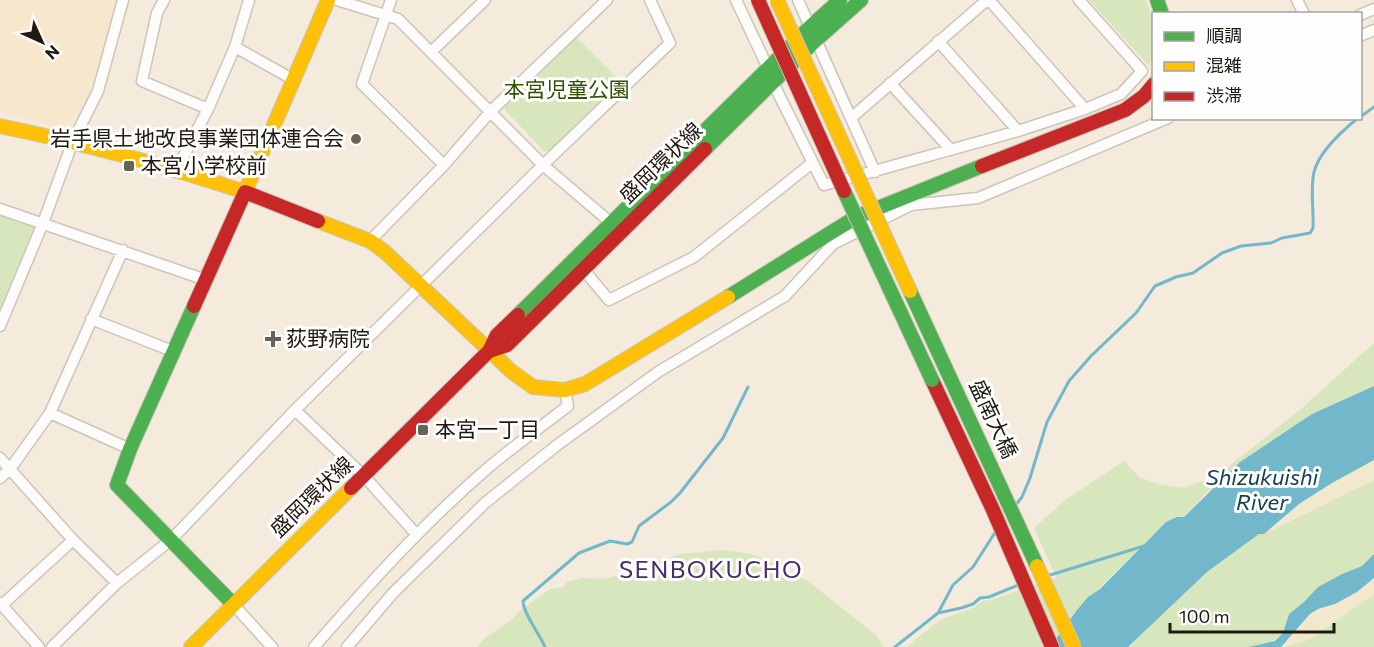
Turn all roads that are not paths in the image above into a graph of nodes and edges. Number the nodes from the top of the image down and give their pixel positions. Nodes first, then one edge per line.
1 (123, 0) edge
2 (164, 0) edge
3 (249, 0) edge
4 (328, 0) edge
5 (336, 0) edge
6 (391, 0) edge
7 (485, 0) edge
8 (607, 0) edge
9 (650, 0) edge
10 (736, 0) edge
11 (758, 0) edge
12 (777, 0) edge
13 (798, 0) edge
14 (840, 0) edge
15 (861, 0) edge
16 (988, 0) edge
17 (1079, 0) edge
18 (384, 16) junction
19 (813, 33) junction
20 (938, 41) junction
21 (235, 47) junction
22 (431, 52) junction
23 (768, 68) junction
24 (294, 80) junction
25 (774, 83) junction
26 (890, 83) junction
27 (1152, 86) edge
28 (208, 109) junction
29 (1084, 109) junction
30 (491, 111) junction
31 (850, 118) junction
32 (1163, 120) edge
33 (0, 126) edge
34 (1017, 131) junction
35 (73, 141) junction
36 (951, 150) junction
37 (812, 163) junction
38 (444, 165) junction
39 (543, 165) junction
40 (177, 169) junction
41 (875, 172) junction
42 (245, 192) junction
43 (0, 209) edge
44 (872, 209) junction
45 (856, 218) junction
46 (610, 222) junction
47 (44, 223) junction
48 (370, 241) junction
49 (123, 250) junction
50 (584, 269) junction
51 (206, 280) junction
52 (421, 286) junction
53 (91, 320) junction
54 (0, 326) edge
55 (489, 351) junction
56 (175, 352) junction
57 (565, 390) junction
58 (295, 410) junction
59 (50, 413) junction
60 (130, 449) junction
61 (0, 458) edge
62 (10, 469) junction
63 (363, 476) junction
64 (0, 478) edge
65 (417, 535) junction
66 (172, 539) junction
67 (73, 540) junction
68 (117, 583) junction
69 (1, 604) edge
70 (233, 604) junction
71 (39, 647) edge
72 (52, 647) edge
73 (191, 647) edge
74 (272, 647) edge
75 (314, 647) edge
76 (347, 647) edge
77 (1052, 647) edge
78 (1074, 647) edge

1 - 35 street
2 - 28 street
3 - 21 street
4 - 24 street
5 - 18 street
6 - 18 street
7 - 22 street
8 - 30 street
9 - 39 street
10 - 23 street
11 - 45 street, 盛南大橋, bridge
12 - 44 street, 盛南大橋, bridge
13 - 19 street
14 - 19 street, 盛岡環状線
15 - 19 street, 盛岡環状線
16 - 20 street
16 - 29 street
17 - 29 street
18 - 22 street
18 - 38 street
19 - 23 street, 盛岡環状線
19 - 25 street, 盛岡環状線
19 - 31 street
20 - 26 street
20 - 34 street
21 - 24 street
21 - 28 street
22 - 30 street
23 - 46 street, 盛岡環状線
24 - 42 street
25 - 37 street
25 - 50 street, 盛岡環状線
26 - 31 street
26 - 36 street
27 - 44 street
28 - 40 street
29 - 34 street
30 - 38 street
30 - 39 street
31 - 41 street
32 - 76 street
33 - 35 street
34 - 36 street
35 - 40 street
35 - 47 street
36 - 41 street
37 - 41 street
37 - 50 street
38 - 48 street
39 - 46 street
39 - 52 street
40 - 42 street
42 - 48 street
42 - 51 street
43 - 47 street
44 - 45 street
44 - 78 street, 盛南大橋, bridge
45 - 57 street
45 - 77 street, 盛南大橋, bridge
46 - 55 street, 盛岡環状線
47 - 49 street
47 - 54 street
48 - 52 street
49 - 51 street
49 - 53 street
50 - 55 street, 盛岡環状線
51 - 56 street
52 - 55 street
52 - 58 street
53 - 56 street
53 - 59 street
55 - 57 street
55 - 63 street, 盛岡環状線
56 - 60 street
57 - 65 street
58 - 63 street
58 - 66 street
59 - 60 street
59 - 62 street
60 - 66 street
61 - 62 street
62 - 64 street
62 - 67 street
63 - 65 street
63 - 70 street, 盛岡環状線
65 - 75 street
66 - 68 street
66 - 70 street
67 - 68 street
67 - 69 street
68 - 72 street
69 - 71 street
70 - 73 street, 盛岡環状線
70 - 74 street

